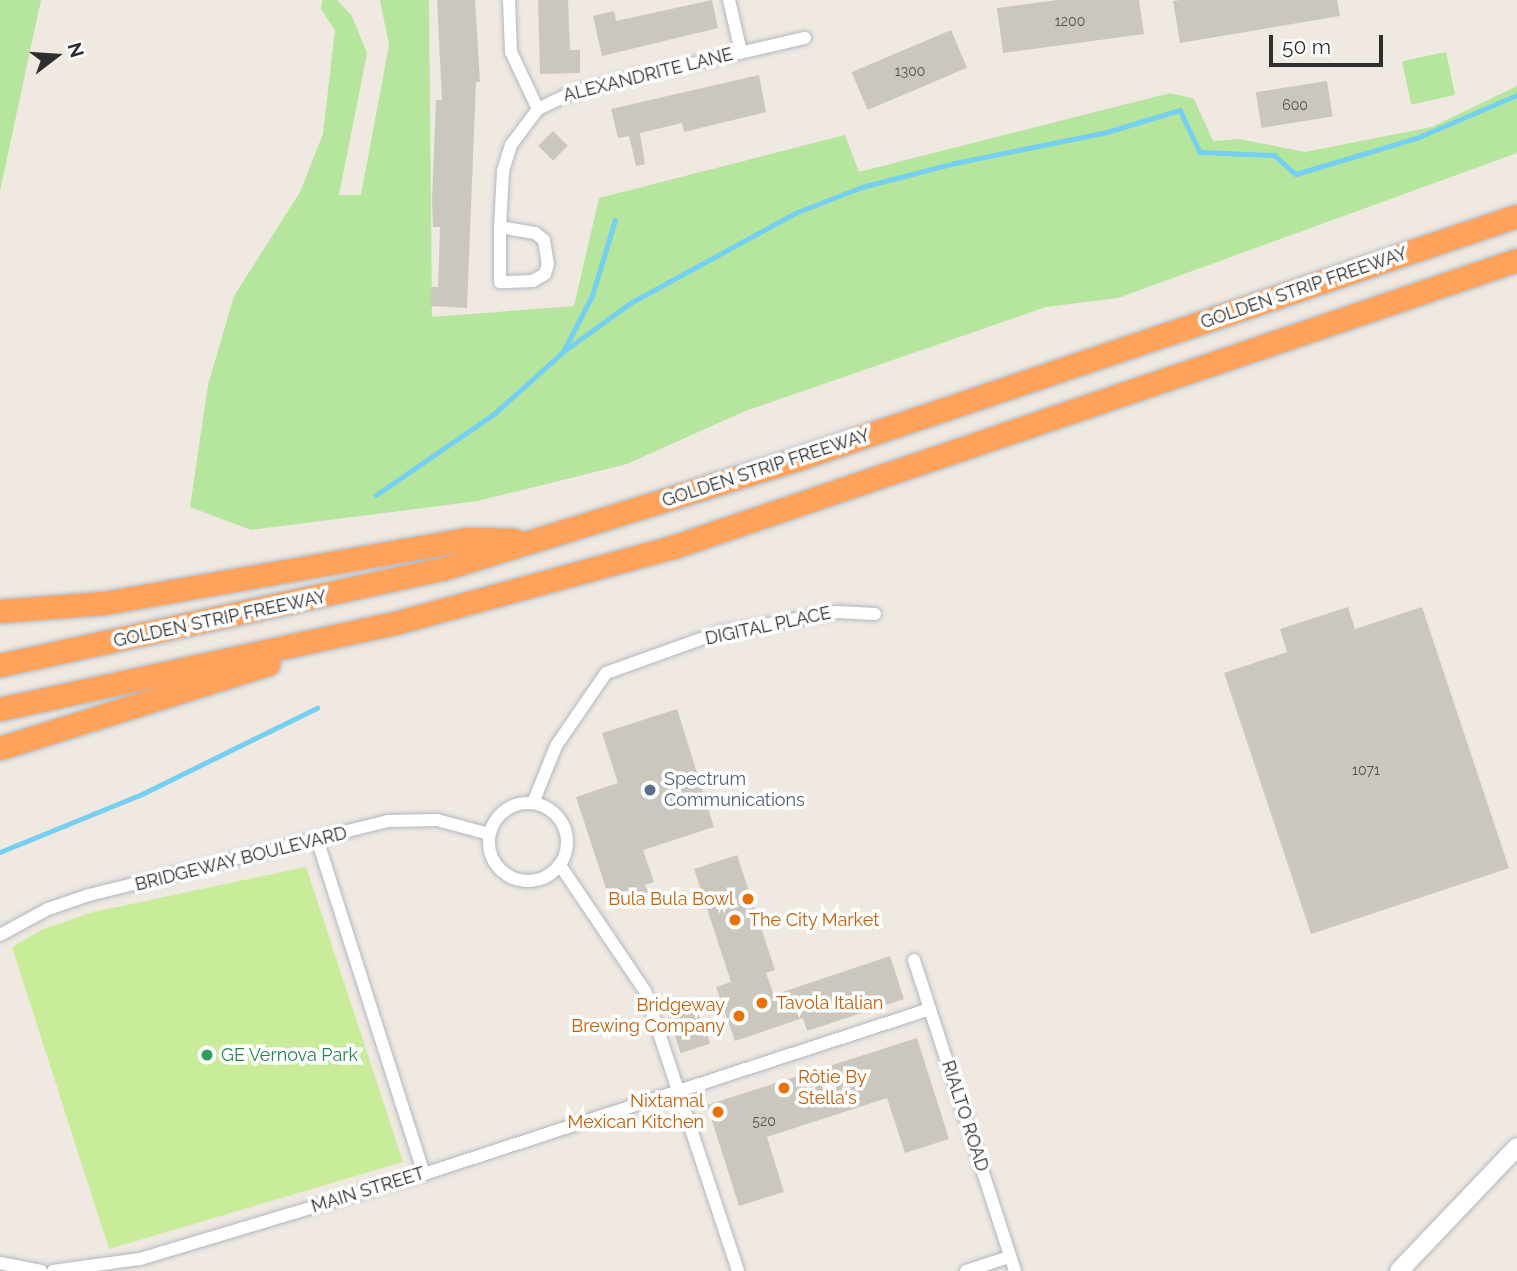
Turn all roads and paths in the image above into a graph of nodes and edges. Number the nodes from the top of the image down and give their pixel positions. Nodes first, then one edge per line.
1 (509, 0) edge
2 (729, 0) edge
3 (805, 38) dead end
4 (741, 52) junction
5 (538, 109) junction
6 (1517, 216) edge
7 (500, 227) junction
8 (1517, 260) edge
9 (535, 541) junction
10 (0, 611) edge
11 (876, 614) dead end
12 (395, 623) junction
13 (0, 666) edge
14 (0, 709) edge
15 (0, 748) edge
16 (533, 803) junction
17 (489, 834) junction
18 (318, 842) junction
19 (560, 865) junction
20 (0, 935) edge
21 (914, 960) dead end
22 (930, 1009) junction
23 (679, 1092) junction
24 (1517, 1147) edge
25 (424, 1174) junction
26 (1009, 1257) junction
27 (0, 1263) edge
28 (41, 1271) edge
29 (53, 1271) edge
30 (738, 1271) edge
31 (966, 1271) edge
32 (1015, 1271) edge
33 (1399, 1271) edge

1 - 5 street
2 - 4 street
3 - 4 street, ALEXANDRITE LANE
4 - 5 street, ALEXANDRITE LANE
5 - 7 street, ALEXANDRITE LANE
6 - 9 highway, GOLDEN STRIP FREEWAY
7 - 7 street, ALEXANDRITE LANE
8 - 12 highway
9 - 10 highway
9 - 13 highway, GOLDEN STRIP FREEWAY
11 - 16 street, DIGITAL PLACE
12 - 14 highway
12 - 15 highway
16 - 17 street
16 - 19 street
17 - 18 street, BRIDGEWAY BOULEVARD
17 - 19 street
18 - 20 street, BRIDGEWAY BOULEVARD
18 - 25 street
19 - 23 street
21 - 22 street, RIALTO ROAD
22 - 23 street, MAIN STREET
22 - 26 street, RIALTO ROAD
23 - 25 street, MAIN STREET
23 - 30 street
24 - 33 street
25 - 29 street, MAIN STREET
26 - 31 street
26 - 32 street, RIALTO ROAD
27 - 28 street

